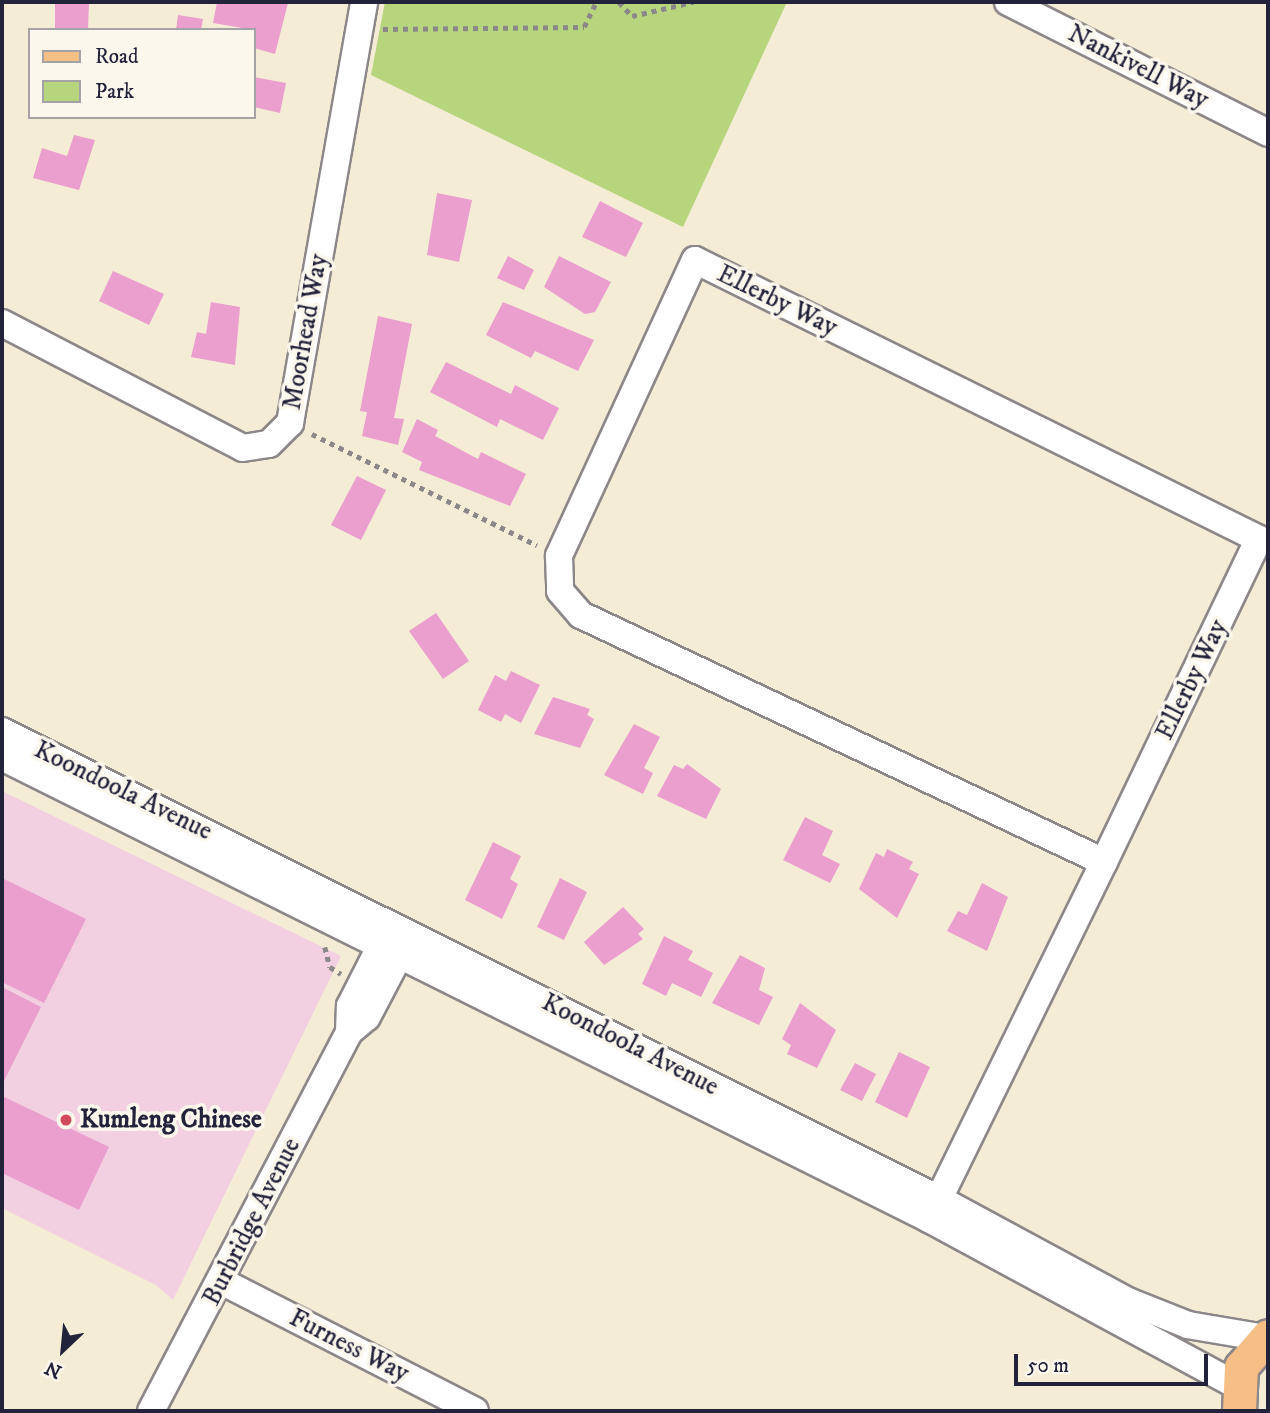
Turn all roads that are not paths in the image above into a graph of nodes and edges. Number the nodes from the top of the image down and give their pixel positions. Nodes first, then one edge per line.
1 (364, 2) edge
2 (1008, 2) edge
3 (1268, 133) edge
4 (2, 323) edge
5 (2, 731) edge
6 (2, 757) edge
7 (1104, 862) junction
8 (396, 940) junction
9 (934, 1209) junction
10 (223, 1282) junction
11 (1266, 1337) edge
12 (1237, 1403) edge
13 (151, 1411) edge
14 (475, 1411) edge

1 - 4 street, Moorhead Way
2 - 3 street, Nankivell Way
5 - 8 street, Koondoola Avenue
6 - 8 street, Koondoola Avenue
7 - 7 street, Ellerby Way
7 - 9 street, Ellerby Way
8 - 9 street, Koondoola Avenue
8 - 10 street, Burbridge Avenue
9 - 11 street, Koondoola Avenue
9 - 12 street, Koondoola Avenue
10 - 13 street, Burbridge Avenue
10 - 14 street, Furness Way
11 - 12 main road

